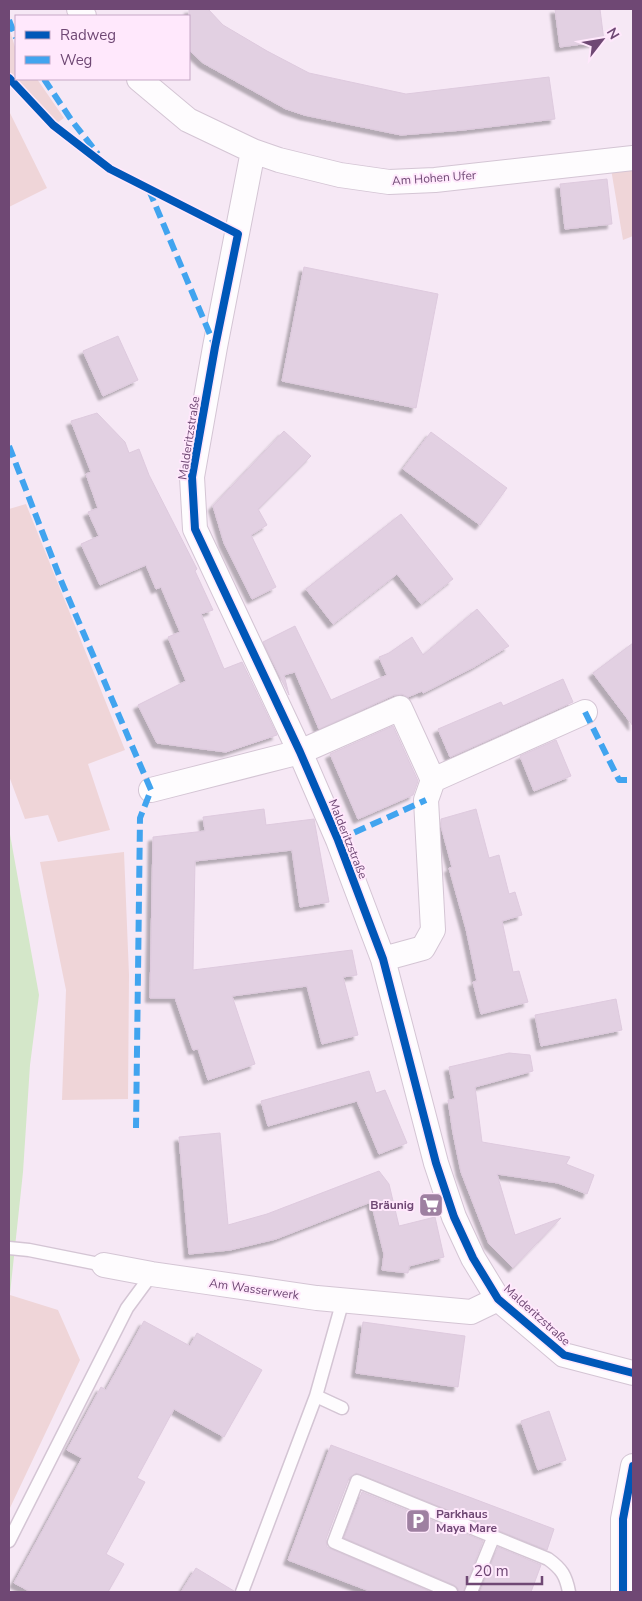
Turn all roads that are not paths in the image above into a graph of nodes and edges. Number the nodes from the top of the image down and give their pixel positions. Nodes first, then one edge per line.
1 (140, 80) edge
2 (254, 151) junction
3 (633, 158) edge
4 (585, 712) dead end
5 (300, 752) junction
6 (433, 780) junction
7 (151, 790) dead end
8 (383, 960) junction
9 (9, 1248) edge
10 (104, 1265) joint
11 (152, 1274) junction
12 (498, 1299) junction
13 (343, 1300) junction
14 (633, 1374) edge
15 (316, 1396) junction
16 (342, 1408) dead end
17 (633, 1466) edge
18 (494, 1538) junction
19 (9, 1541) edge
20 (242, 1592) edge
21 (452, 1592) edge
22 (471, 1592) edge
23 (569, 1592) edge
24 (623, 1592) edge

1 - 2 street, Am Hohen Ufer
2 - 3 street, Am Hohen Ufer
2 - 5 street, Malderitzstraße
4 - 6 street
5 - 6 street
5 - 7 street
5 - 8 street, Malderitzstraße
6 - 8 street
8 - 12 street, Malderitzstraße
9 - 10 lane, Am Wasserwerk
10 - 11 street, Am Wasserwerk
11 - 13 street, Am Wasserwerk
11 - 19 lane
12 - 13 street, Am Wasserwerk
12 - 14 street, Malderitzstraße
13 - 15 lane
15 - 16 lane
15 - 20 lane
17 - 24 street
18 - 21 lane
18 - 22 lane
18 - 23 lane

